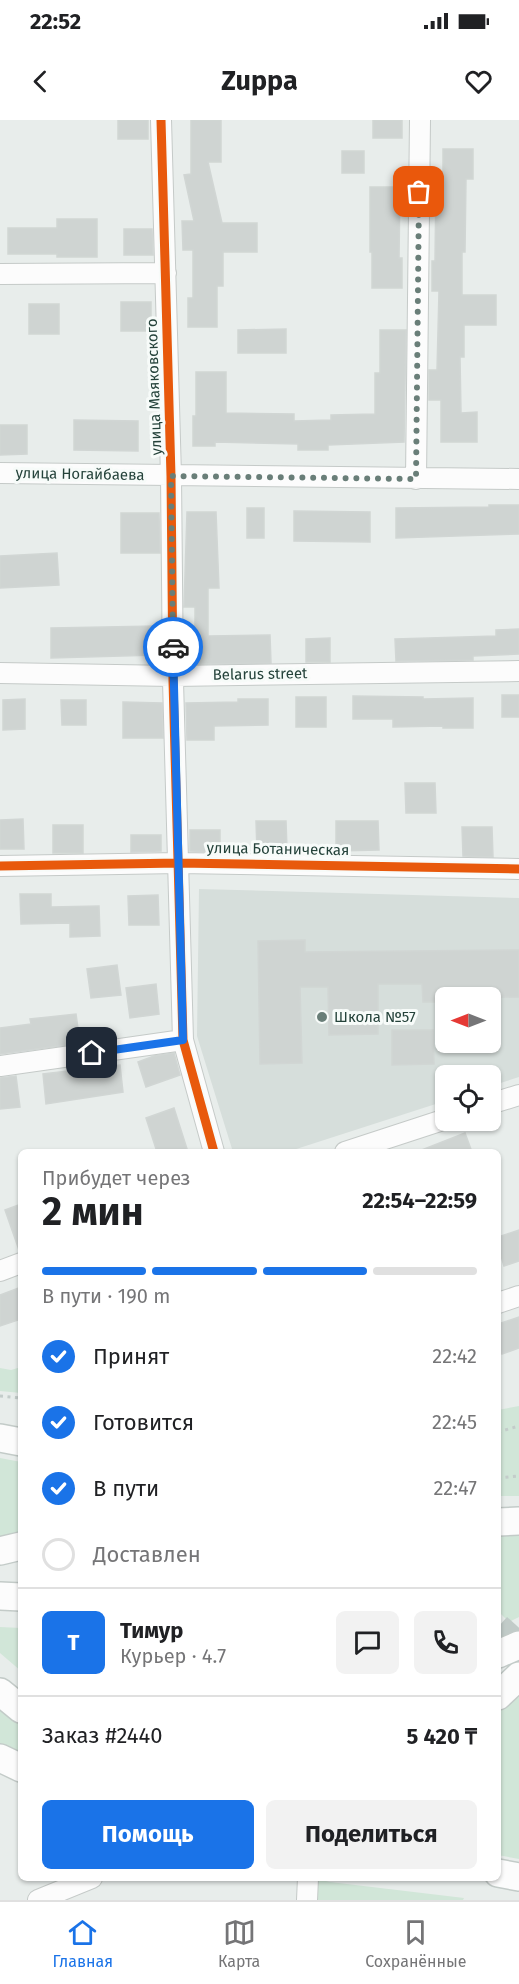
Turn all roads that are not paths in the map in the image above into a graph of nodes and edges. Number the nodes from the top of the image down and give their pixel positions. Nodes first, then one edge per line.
1 (161, 120) edge
2 (420, 120) edge
3 (166, 273) junction
4 (0, 274) edge
5 (0, 473) edge
6 (171, 476) junction
7 (416, 479) junction
8 (519, 479) edge
9 (519, 671) edge
10 (0, 673) edge
11 (173, 676) junction
12 (179, 862) junction
13 (0, 866) edge
14 (519, 869) edge
15 (183, 1040) junction
16 (0, 1066) edge
17 (519, 1095) edge
18 (501, 1101) edge
19 (435, 1123) edge
20 (213, 1149) edge
21 (354, 1149) edge
22 (18, 1264) edge
23 (0, 1270) edge
24 (519, 1296) edge
25 (501, 1302) edge
26 (0, 1426) edge
27 (18, 1428) edge
28 (0, 1438) edge
29 (18, 1441) edge
30 (519, 1521) edge
31 (501, 1522) edge
32 (18, 1547) edge
33 (0, 1551) edge
34 (0, 1596) edge
35 (18, 1597) edge
36 (519, 1645) edge
37 (501, 1653) edge
38 (0, 1676) edge
39 (519, 1676) edge
40 (18, 1687) edge
41 (0, 1692) edge
42 (501, 1693) edge
43 (18, 1707) edge
44 (0, 1758) edge
45 (18, 1767) edge
46 (501, 1874) edge
47 (519, 1877) edge
48 (85, 1881) edge
49 (309, 1881) edge
50 (38, 1900) edge
51 (307, 1900) edge

1 - 3 street, улица Маяковского
2 - 7 street
3 - 4 street
3 - 6 street, улица Маяковского
5 - 6 street, улица Ногайбаева
6 - 7 street, улица Ногайбаева
6 - 11 street, улица Маяковского
7 - 8 street, улица Ногайбаева
9 - 11 street, Belarus street
10 - 11 street, Belarus street
11 - 12 street, улица Маяковского
12 - 13 street, улица Ботаническая
12 - 14 street, улица Ботаническая
12 - 15 street, улица Маяковского
15 - 16 street
15 - 20 street, улица Маяковского
17 - 18 street
19 - 21 street
22 - 23 street
24 - 25 street
26 - 27 main road
28 - 29 main road
30 - 31 main road
32 - 33 main road
34 - 35 main road
36 - 37 main road
38 - 40 main road
39 - 42 main road
41 - 43 main road
44 - 45 main road
46 - 47 main road
48 - 50 street
49 - 51 street

